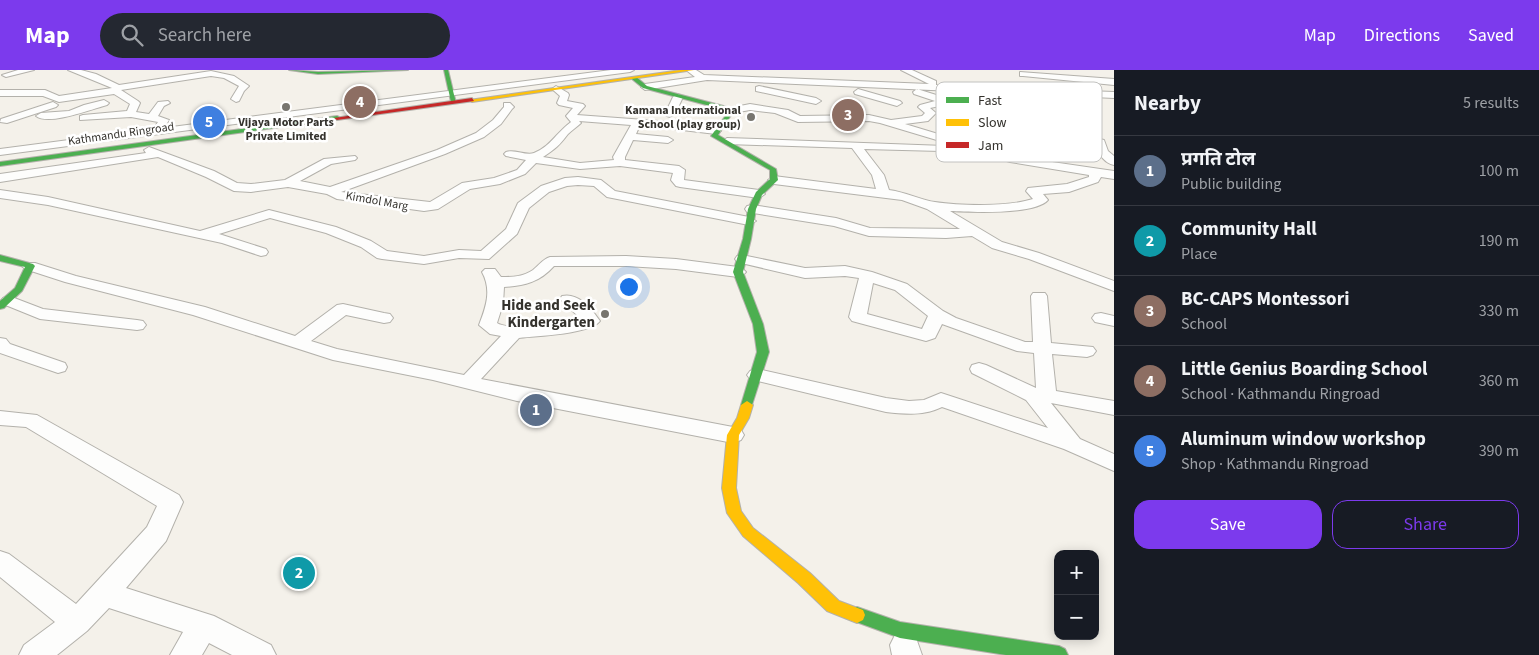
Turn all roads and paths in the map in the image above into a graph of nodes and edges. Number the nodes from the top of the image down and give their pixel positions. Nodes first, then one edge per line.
1 (30, 70) edge
2 (72, 70) edge
3 (291, 70) edge
4 (406, 70) edge
5 (446, 70) edge
6 (691, 70) edge
7 (754, 70) edge
8 (905, 70) edge
9 (156, 72) dead end
10 (632, 74) edge
11 (1024, 74) dead end
12 (6, 75) dead end
13 (606, 75) edge
14 (702, 77) junction
15 (781, 81) junction
16 (1114, 82) edge
17 (108, 83) junction
18 (936, 84) edge
19 (874, 86) junction
20 (908, 86) junction
21 (645, 87) junction
22 (556, 88) junction
23 (753, 88) dead end
24 (936, 88) edge
25 (117, 90) junction
26 (767, 91) junction
27 (0, 92) edge
28 (453, 97) junction
29 (678, 97) junction
30 (68, 99) junction
31 (236, 99) dead end
32 (936, 99) edge
33 (130, 100) junction
34 (165, 103) dead end
35 (897, 104) dead end
36 (936, 104) edge
37 (507, 105) dead end
38 (800, 107) dead end
39 (733, 110) junction
40 (131, 114) junction
41 (670, 114) dead end
42 (41, 116) dead end
43 (571, 117) junction
44 (83, 118) dead end
45 (152, 118) junction
46 (4, 122) dead end
47 (637, 122) junction
48 (889, 123) junction
49 (155, 132) junction
50 (716, 132) junction
51 (629, 137) junction
52 (936, 137) edge
53 (668, 140) dead end
54 (728, 141) dead end
55 (855, 145) junction
56 (138, 146) joint
57 (936, 148) edge
58 (157, 149) junction
59 (1102, 149) edge
60 (0, 152) edge
61 (510, 154) dead end
62 (351, 158) dead end
63 (534, 159) junction
64 (25, 161) junction
65 (620, 162) junction
66 (1032, 162) edge
67 (1114, 162) edge
68 (0, 164) edge
69 (1096, 173) junction
70 (23, 174) junction
71 (1114, 174) edge
72 (0, 178) edge
73 (774, 180) junction
74 (288, 183) junction
75 (0, 186) edge
76 (330, 191) junction
77 (884, 193) junction
78 (0, 194) edge
79 (759, 194) junction
80 (932, 206) junction
81 (750, 215) junction
82 (973, 232) junction
83 (201, 236) junction
84 (261, 252) dead end
85 (484, 256) junction
86 (0, 258) edge
87 (740, 265) junction
88 (30, 266) junction
89 (867, 275) junction
90 (496, 282) junction
91 (1114, 286) edge
92 (1038, 296) dead end
93 (568, 299) dead end
94 (5, 303) edge
95 (936, 315) junction
96 (384, 318) dead end
97 (137, 325) dead end
98 (514, 333) junction
99 (0, 342) edge
100 (298, 342) junction
101 (1042, 349) junction
102 (1087, 351) dead end
103 (58, 366) dead end
104 (979, 369) dead end
105 (757, 374) junction
106 (468, 382) junction
107 (1040, 395) junction
108 (1114, 408) edge
109 (0, 418) edge
110 (733, 435) junction
111 (1072, 444) junction
112 (1114, 463) edge
113 (0, 562) edge
114 (104, 594) junction
115 (77, 622) junction
116 (204, 625) junction
117 (34, 655) edge
118 (185, 655) edge
119 (261, 655) edge
120 (1059, 655) edge

1 - 12 street
2 - 17 street
3 - 4 main road
5 - 28 main road
6 - 10 main road, Kathmandu Ringroad
6 - 14 street
7 - 14 street
8 - 18 street
9 - 17 street
10 - 13 main road, Kathmandu Ringroad
10 - 21 main road
11 - 16 street
13 - 22 main road, Kathmandu Ringroad
13 - 28 street
14 - 15 street
14 - 21 street
15 - 19 street
15 - 26 street
17 - 25 street
19 - 20 street
19 - 35 street
20 - 24 street
20 - 32 street
21 - 29 main road
22 - 28 main road, Kathmandu Ringroad
22 - 43 street
23 - 26 street
25 - 30 street
25 - 31 street
25 - 33 street
26 - 38 street
27 - 30 street
28 - 49 street
28 - 58 main road, Kathmandu Ringroad
29 - 39 main road
29 - 41 street
30 - 46 street
33 - 40 street
33 - 42 street
34 - 45 street
36 - 48 street
37 - 76 street
39 - 48 street
39 - 50 main road
40 - 44 street
40 - 45 street
43 - 47 street
43 - 63 street, Kimdol Marg
45 - 49 street
47 - 50 street
47 - 51 street
48 - 52 street
49 - 58 street
49 - 60 street
50 - 73 main road
51 - 53 street
51 - 65 street
54 - 55 street
55 - 57 street
55 - 77 street
56 - 58 street
56 - 64 main road, Kathmandu Ringroad
58 - 70 street
58 - 74 street
59 - 67 street
61 - 63 street
62 - 74 street
63 - 65 street
63 - 76 street, Kimdol Marg
64 - 68 main road, Kathmandu Ringroad
64 - 70 street
65 - 79 street
66 - 69 street
69 - 71 street
69 - 80 street
70 - 72 street
70 - 75 street
73 - 77 street
73 - 79 main road
74 - 76 street, Kimdol Marg
77 - 80 street
78 - 83 street
79 - 81 main road
80 - 82 street
81 - 82 street
81 - 85 street
81 - 87 main road
82 - 91 street
83 - 84 street
83 - 85 street
85 - 90 street
86 - 88 main road
87 - 89 street
87 - 90 street
87 - 105 main road
88 - 94 main road
88 - 100 street
89 - 95 street
89 - 95 street
90 - 98 street
92 - 101 street
93 - 98 street
94 - 97 street
95 - 101 street
96 - 100 street
98 - 106 street
99 - 103 street
100 - 106 street
101 - 102 street
101 - 107 street
104 - 107 street
105 - 110 main road
105 - 111 street
106 - 110 street
107 - 108 street
107 - 111 street
109 - 114 street
110 - 120 main road
111 - 112 street
113 - 115 street
114 - 115 street
114 - 116 street
115 - 117 street
116 - 118 street
116 - 119 street

